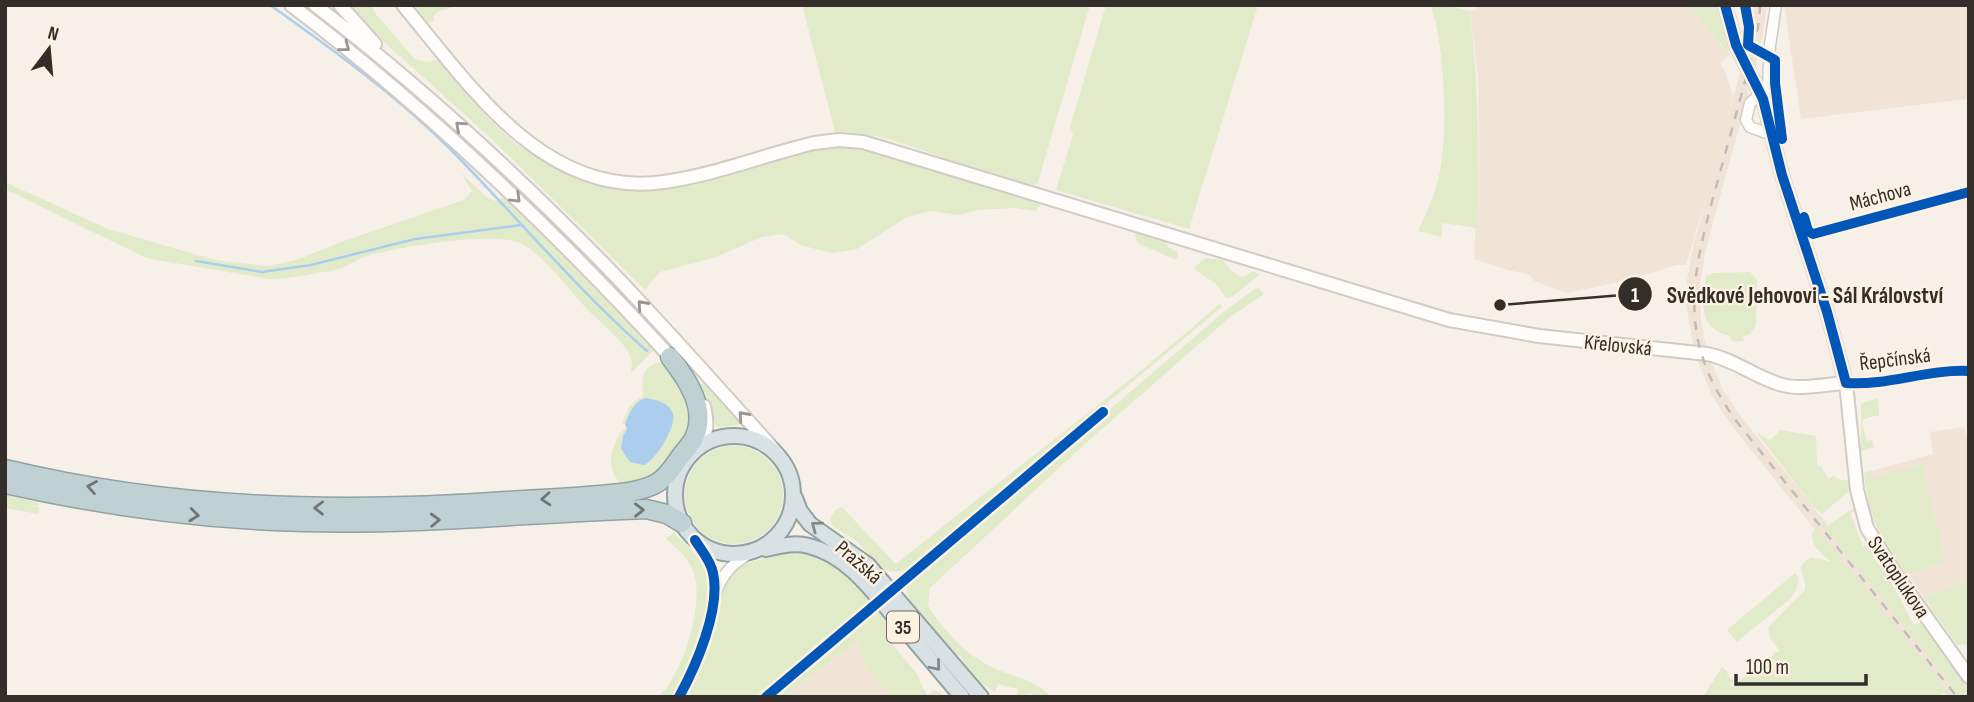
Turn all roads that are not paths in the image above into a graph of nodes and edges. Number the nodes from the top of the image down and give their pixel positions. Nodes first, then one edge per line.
1 (291, 5) edge
2 (315, 5) edge
3 (340, 5) edge
4 (403, 5) edge
5 (1726, 5) edge
6 (1776, 5) edge
7 (409, 80) junction
8 (1760, 93) junction
9 (1772, 135) junction
10 (1969, 192) edge
11 (1806, 236) junction
12 (670, 357) junction
13 (1969, 372) edge
14 (1846, 383) junction
15 (696, 450) junction
16 (778, 454) junction
17 (5, 469) edge
18 (680, 472) junction
19 (5, 484) edge
20 (794, 493) junction
21 (614, 494) junction
22 (682, 523) junction
23 (695, 540) junction
24 (754, 551) junction
25 (713, 599) junction
26 (1969, 677) edge
27 (679, 697) edge
28 (962, 697) edge
29 (981, 697) edge

1 -> 12 main road
2 - 7 main road
3 - 7 main road
4 - 14 main road, Křelovská
5 - 8 main road, Řepčínská
6 - 8 street
16 -> 7 main road
8 - 9 main road, Řepčínská
8 - 9 street
9 - 11 main road, Řepčínská
10 - 11 street, Máchova
11 - 14 main road, Řepčínská
12 - 15 main road
12 - 21 highway
13 - 14 street, Řepčínská
14 - 26 main road, Svatoplukova
15 - 16 main road
15 - 18 main road
16 - 20 main road
21 -> 17 highway
18 - 21 highway
18 - 22 main road
19 -> 22 highway
20 - 24 main road
29 -> 20 main road, Pražská / 35
22 - 23 main road
23 - 24 main road
23 - 25 street
24 - 25 street
24 -> 28 main road, Pražská / 35
25 - 27 street

